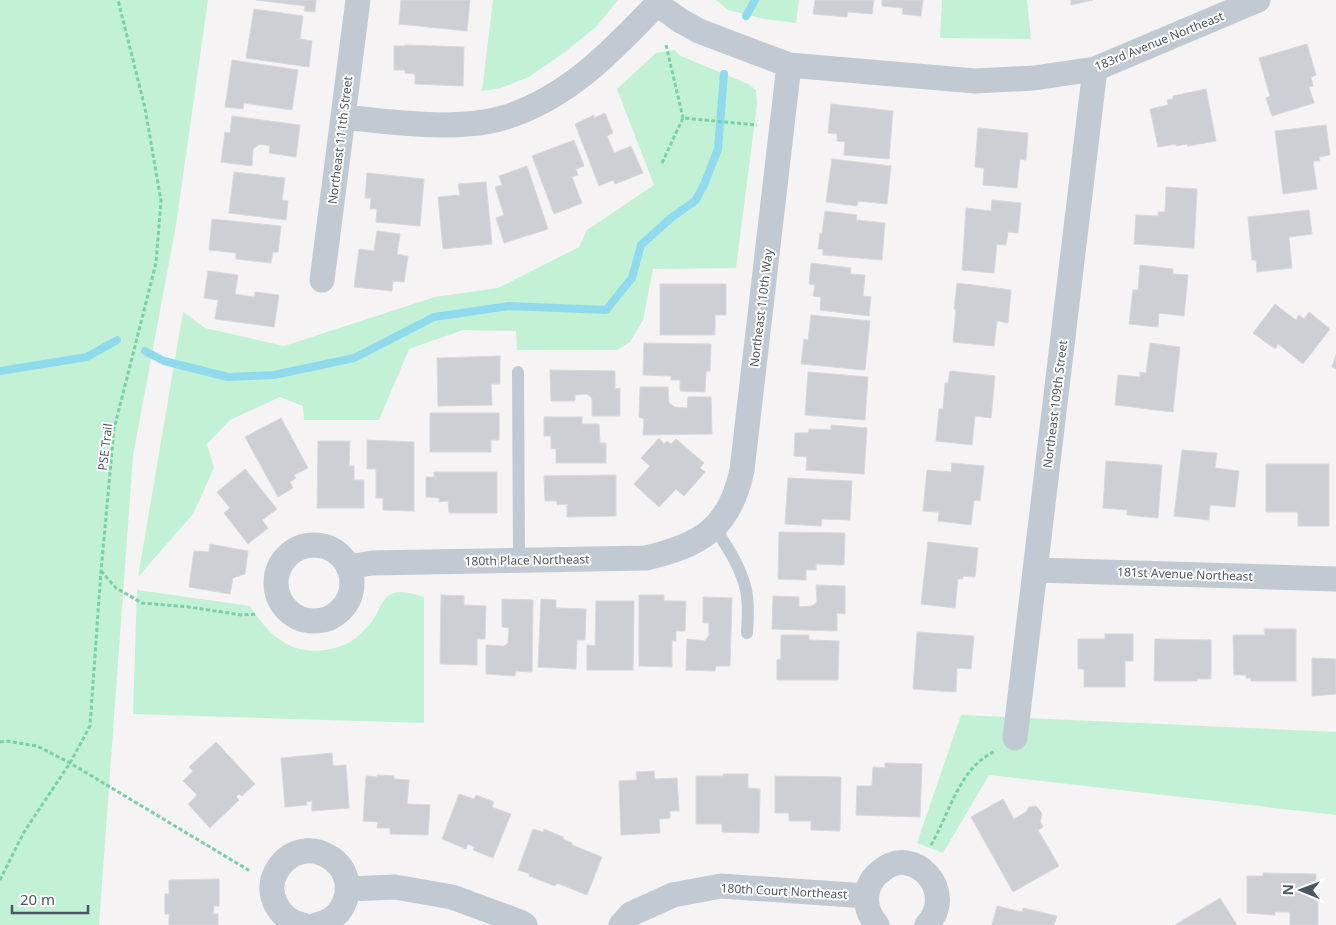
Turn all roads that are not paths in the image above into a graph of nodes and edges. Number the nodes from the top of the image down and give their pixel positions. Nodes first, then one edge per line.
1 (358, 0) edge
2 (1258, 0) edge
3 (658, 2) edge
4 (789, 65) junction
5 (1095, 69) junction
6 (343, 118) junction
7 (322, 280) dead end
8 (518, 372) dead end
9 (708, 533) junction
10 (519, 560) junction
11 (348, 567) dead end
12 (1035, 570) junction
13 (1336, 579) edge
14 (747, 633) dead end
15 (1015, 738) dead end
16 (347, 889) junction
17 (866, 896) junction
18 (303, 925) edge
19 (316, 925) edge
20 (525, 925) edge
21 (621, 925) edge
22 (877, 925) edge
23 (928, 925) edge

1 - 6 street, Northeast 111th Street
2 - 5 street, 183rd Avenue Northeast
3 - 4 street, 183rd Avenue Northeast
3 - 6 street
4 - 5 street, 183rd Avenue Northeast
4 - 9 street, Northeast 110th Way
5 - 12 street, Northeast 109th Street
6 - 7 street, Northeast 111th Street
8 - 10 lane
9 - 10 street, 180th Place Northeast
9 - 14 lane
10 - 11 street, 180th Place Northeast
12 - 13 street, 181st Avenue Northeast
12 - 15 street, Northeast 109th Street
16 - 18 street
16 - 19 street
16 - 20 street
17 - 21 street, 180th Court Northeast
17 - 22 street
17 - 23 street

